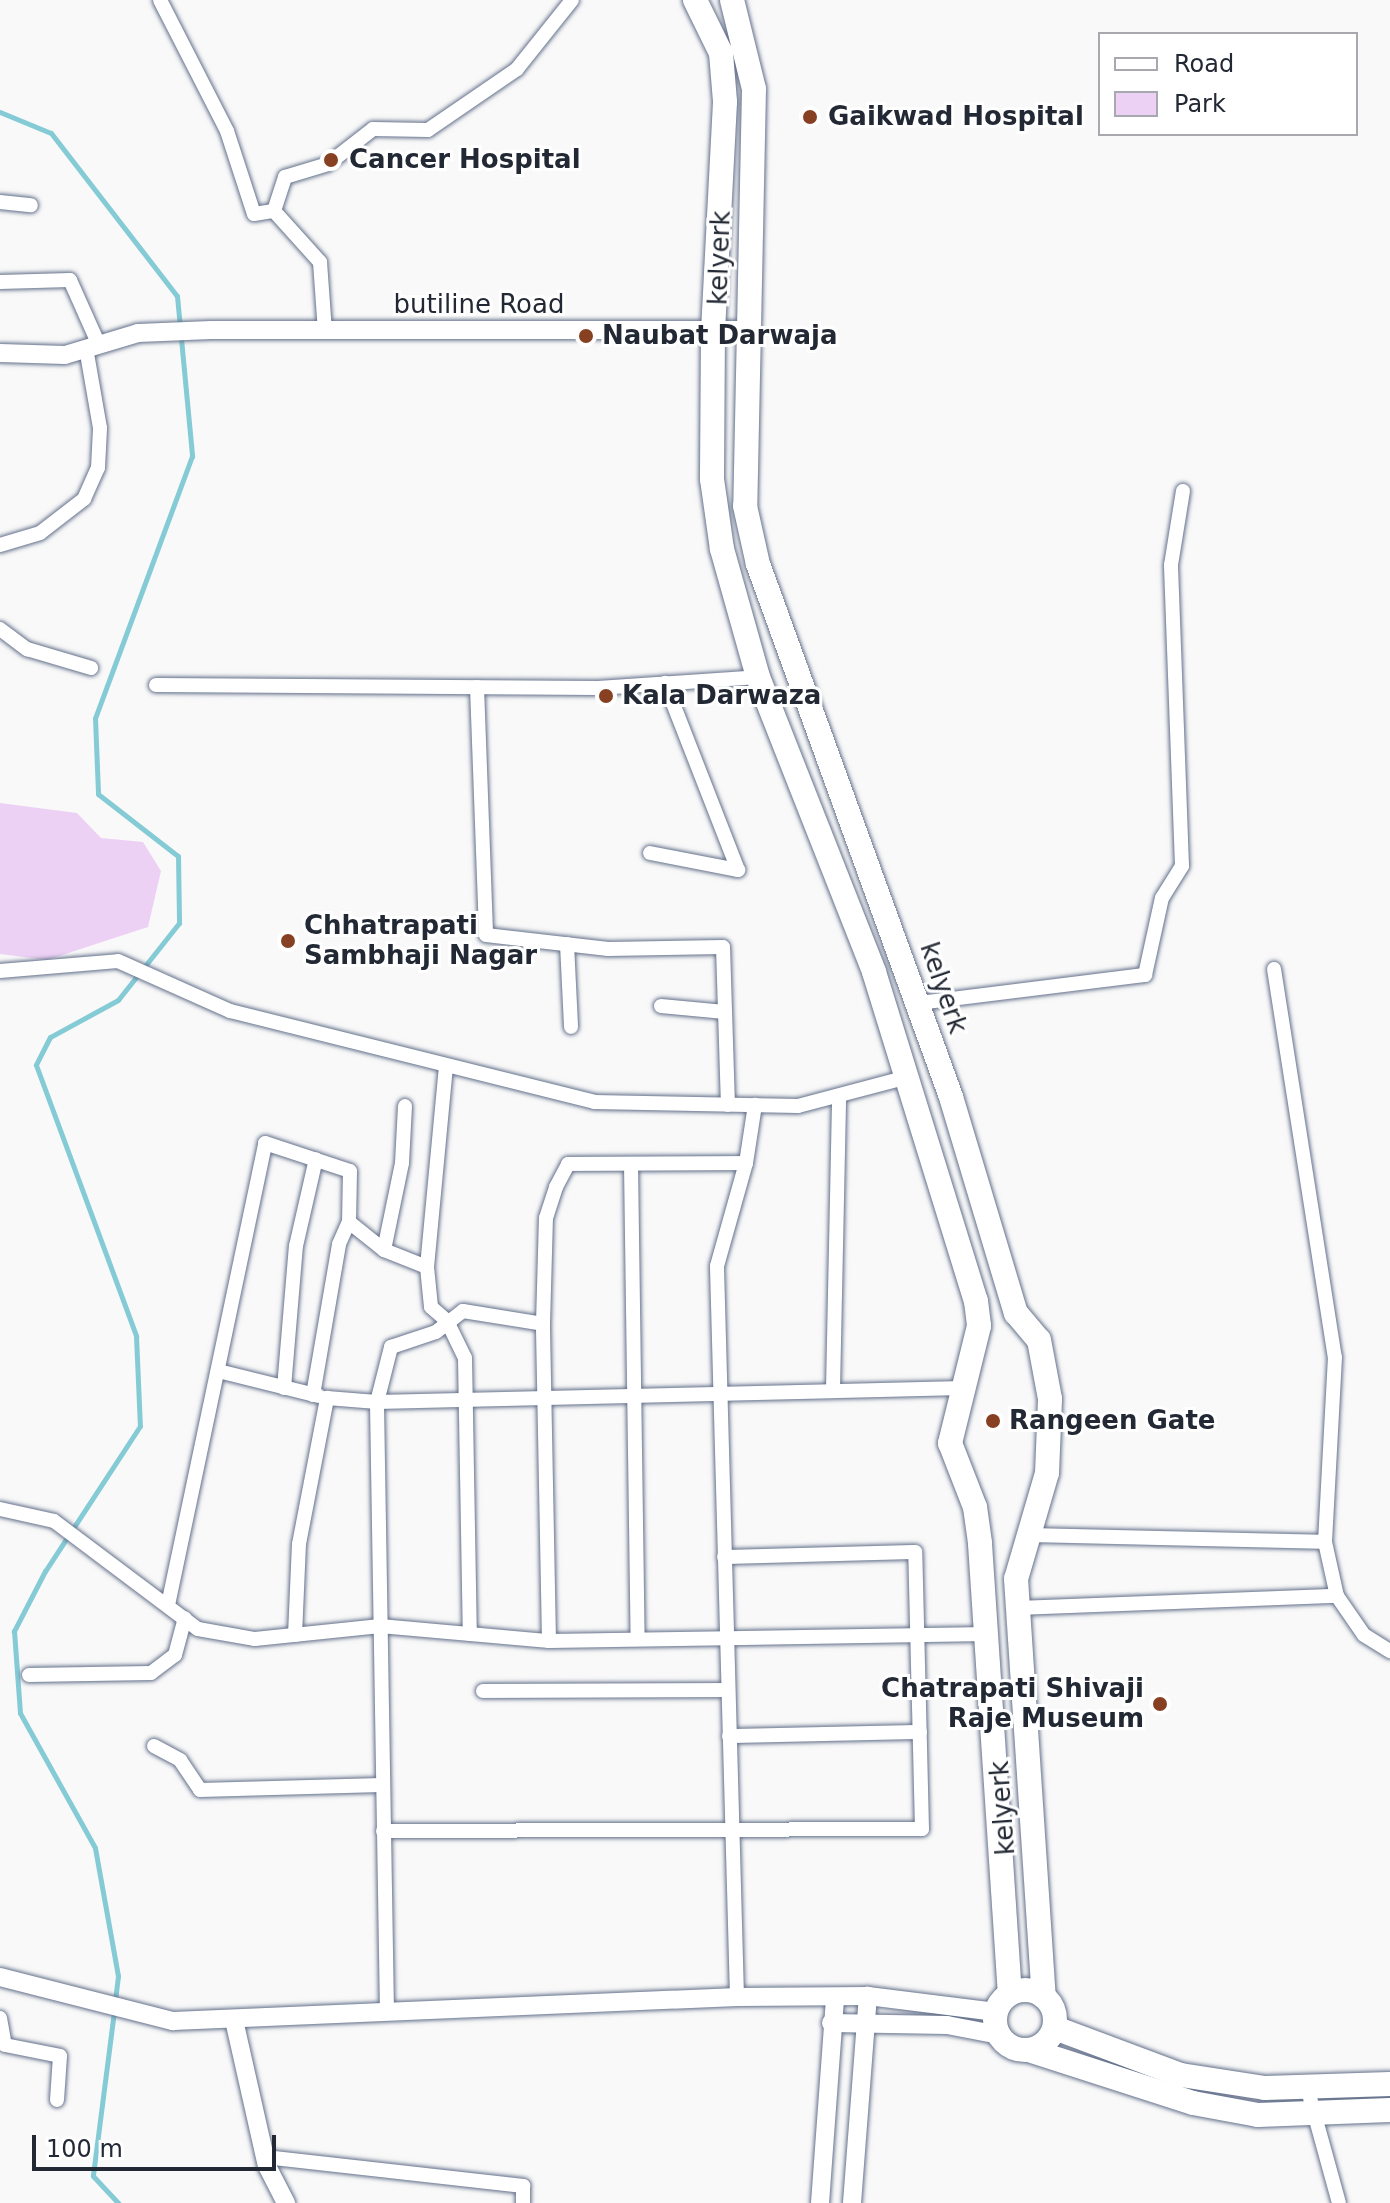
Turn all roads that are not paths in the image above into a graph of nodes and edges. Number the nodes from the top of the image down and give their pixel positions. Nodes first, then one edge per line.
1 (160, 0) edge
2 (572, 0) edge
3 (695, 0) edge
4 (732, 0) edge
5 (0, 202) edge
6 (31, 205) dead end
7 (274, 211) junction
8 (0, 282) edge
9 (746, 330) junction
10 (325, 331) junction
11 (713, 331) junction
12 (92, 347) junction
13 (0, 353) edge
14 (1183, 491) dead end
15 (0, 545) edge
16 (0, 629) edge
17 (91, 668) dead end
18 (758, 677) junction
19 (665, 683) junction
20 (156, 685) dead end
21 (477, 687) junction
22 (650, 853) dead end
23 (567, 944) junction
24 (1274, 969) dead end
25 (0, 971) edge
26 (919, 1003) junction
27 (661, 1006) dead end
28 (725, 1012) junction
29 (571, 1027) dead end
30 (446, 1066) junction
31 (908, 1077) junction
32 (839, 1098) junction
33 (728, 1105) junction
34 (755, 1105) junction
35 (405, 1106) dead end
36 (316, 1159) junction
37 (972, 1162) junction
38 (746, 1163) junction
39 (631, 1164) junction
40 (940, 1172) junction
41 (349, 1222) junction
42 (384, 1250) junction
43 (427, 1267) junction
44 (447, 1321) junction
45 (543, 1324) junction
46 (218, 1371) junction
47 (284, 1388) junction
48 (963, 1388) junction
49 (833, 1389) junction
50 (720, 1390) junction
51 (633, 1393) junction
52 (320, 1396) junction
53 (545, 1396) junction
54 (466, 1399) junction
55 (377, 1402) junction
56 (0, 1509) edge
57 (1025, 1535) junction
58 (1325, 1542) junction
59 (724, 1557) junction
60 (1337, 1596) junction
61 (168, 1605) junction
62 (1018, 1608) junction
63 (185, 1618) junction
64 (380, 1626) junction
65 (470, 1634) junction
66 (988, 1634) junction
67 (295, 1635) junction
68 (917, 1635) junction
69 (725, 1638) junction
70 (638, 1639) junction
71 (549, 1641) junction
72 (1390, 1651) edge
73 (29, 1675) dead end
74 (727, 1690) junction
75 (483, 1691) dead end
76 (920, 1732) junction
77 (729, 1736) junction
78 (154, 1746) dead end
79 (382, 1785) junction
80 (732, 1828) junction
81 (383, 1831) junction
82 (0, 1977) edge
83 (868, 1996) junction
84 (1044, 1996) junction
85 (737, 1997) junction
86 (835, 2000) junction
87 (387, 2013) junction
88 (1002, 2013) junction
89 (0, 2018) edge
90 (234, 2020) junction
91 (831, 2023) junction
92 (866, 2025) junction
93 (1055, 2028) junction
94 (1029, 2050) junction
95 (1390, 2084) edge
96 (1307, 2087) junction
97 (57, 2100) dead end
98 (1390, 2110) edge
99 (1312, 2115) junction
100 (265, 2157) junction
101 (286, 2203) edge
102 (523, 2203) edge
103 (820, 2203) edge
104 (852, 2203) edge
105 (1339, 2203) edge

1 - 7 street
2 - 7 street
3 - 11 main road
4 - 9 main road, kelyerk
5 - 6 street
7 - 10 street
8 - 12 street
9 - 11 street, butiline Road
9 - 26 main road, kelyerk
10 - 11 street, butiline Road
10 - 12 street, butiline Road
11 - 18 main road
12 - 13 street, butiline Road
12 - 15 street
14 - 26 street
16 - 17 street
18 - 19 street
18 - 31 main road
19 - 21 street
19 - 22 street
20 - 21 street
21 - 23 street
23 - 28 street
23 - 29 street
24 - 58 street
25 - 30 street
26 - 37 main road, kelyerk
27 - 28 street
28 - 33 street
30 - 33 street
30 - 43 street
31 - 32 street
31 - 40 main road
32 - 34 street
32 - 49 street
33 - 34 street
34 - 38 street
35 - 42 street
36 - 41 street
36 - 46 street
36 - 47 street
37 - 40 main road
37 - 57 main road, kelyerk
38 - 39 street
38 - 50 street
39 - 45 street
39 - 51 street
40 - 48 main road
41 - 42 street
41 - 52 street
42 - 43 street
43 - 44 street
44 - 45 street
44 - 54 street
44 - 55 street
45 - 53 street
46 - 47 street
46 - 61 street
47 - 52 street
48 - 49 street
48 - 66 main road
49 - 50 street
50 - 51 street
50 - 59 street
51 - 53 street
51 - 70 street
52 - 55 street
52 - 67 street
53 - 54 street
53 - 71 street
54 - 55 street
54 - 65 street
55 - 64 street
56 - 61 street
57 - 58 street
57 - 62 main road, kelyerk
58 - 60 street
59 - 68 street
59 - 69 street
60 - 62 street
60 - 72 street
61 - 63 street
62 - 84 main road, kelyerk
63 - 67 street
63 - 73 street
64 - 65 street
64 - 67 street
64 - 79 street
65 - 71 street
66 - 68 street
66 - 88 main road
68 - 69 street
68 - 76 street
69 - 70 street
69 - 74 street
70 - 71 street
74 - 75 street
74 - 77 street
76 - 77 street
76 - 80 street
77 - 80 street
78 - 79 street
79 - 81 street
80 - 81 street
80 - 85 street
81 - 87 street
82 - 90 street
83 - 86 street
83 - 88 street
83 - 92 street
84 - 88 main road
84 - 93 main road
85 - 86 street
85 - 87 street
86 - 91 street
87 - 90 street
88 - 92 street
88 - 94 main road
89 - 97 street
90 - 100 street
91 - 92 street
91 - 103 street
92 - 104 street
93 - 94 main road
93 - 96 main road
94 - 99 main road
95 - 96 main road
96 - 99 street
98 - 99 main road
99 - 105 street
100 - 101 street
100 - 102 street

